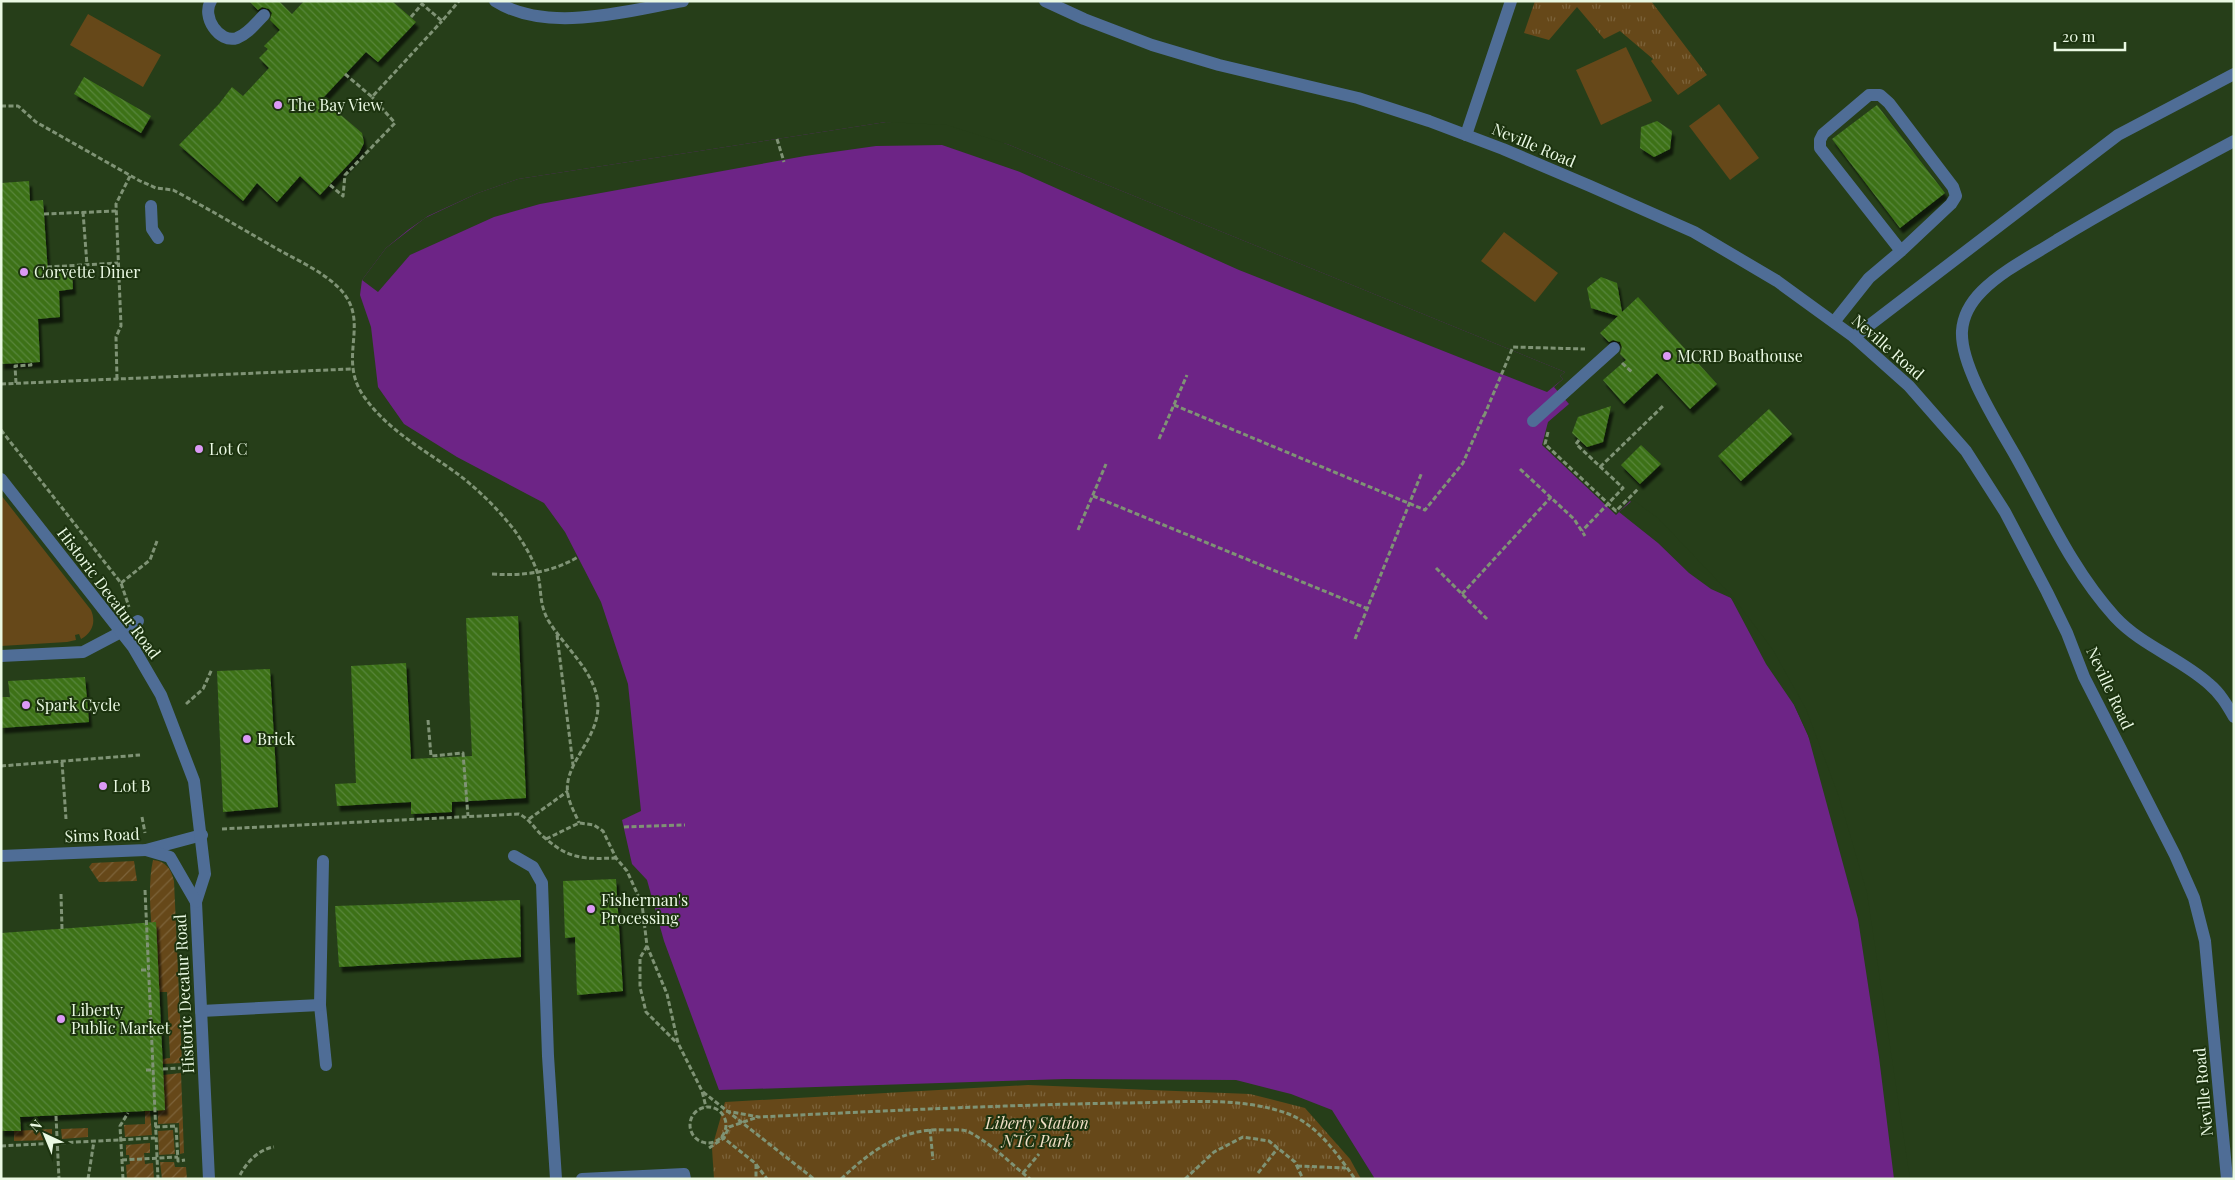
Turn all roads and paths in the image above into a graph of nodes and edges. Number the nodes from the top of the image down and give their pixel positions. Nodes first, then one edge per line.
1 (210, 1) edge
2 (459, 1) edge
3 (495, 1) edge
4 (682, 1) edge
5 (1045, 1) edge
6 (1510, 1) edge
7 (264, 15) dead end
8 (411, 17) dead end
9 (442, 21) junction
10 (346, 74) dead end
11 (2234, 74) edge
12 (372, 97) junction
13 (1, 106) edge
14 (1466, 135) junction
15 (777, 139) dead end
16 (2234, 141) edge
17 (784, 162) dead end
18 (130, 176) junction
19 (330, 184) dead end
20 (151, 206) dead end
21 (116, 211) junction
22 (83, 212) junction
23 (44, 214) dead end
24 (158, 238) dead end
25 (1901, 251) junction
26 (118, 263) junction
27 (86, 265) junction
28 (47, 267) dead end
29 (1834, 322) junction
30 (1854, 337) junction
31 (1611, 350) junction
32 (30, 362) dead end
33 (352, 369) junction
34 (1634, 373) dead end
35 (1187, 375) dead end
36 (117, 380) junction
37 (16, 383) junction
38 (1, 384) edge
39 (1174, 405) junction
40 (1663, 406) dead end
41 (1484, 415) dead end
42 (1533, 421) dead end
43 (1480, 426) junction
44 (1548, 429) dead end
45 (1, 430) edge
46 (1159, 439) dead end
47 (1579, 440) dead end
48 (1106, 464) dead end
49 (1600, 467) junction
50 (1520, 469) dead end
51 (1422, 472) dead end
52 (1, 479) edge
53 (1638, 489) dead end
54 (1092, 496) junction
55 (1551, 497) junction
56 (1409, 504) junction
57 (1608, 504) junction
58 (1078, 530) dead end
59 (1582, 531) junction
60 (1585, 536) dead end
61 (157, 541) dead end
62 (578, 556) dead end
63 (1436, 568) dead end
64 (538, 573) junction
65 (492, 574) dead end
66 (121, 583) junction
67 (1462, 594) junction
68 (1368, 609) junction
69 (1487, 619) dead end
70 (138, 621) joint
71 (122, 632) junction
72 (557, 635) junction
73 (1355, 639) dead end
74 (1, 656) edge
75 (212, 669) dead end
76 (186, 704) dead end
77 (2234, 717) edge
78 (428, 720) dead end
79 (140, 755) dead end
80 (62, 762) junction
81 (1, 766) edge
82 (573, 766) junction
83 (568, 790) junction
84 (468, 816) junction
85 (142, 817) dead end
86 (529, 819) junction
87 (66, 820) dead end
88 (579, 822) junction
89 (685, 825) dead end
90 (624, 827) dead end
91 (222, 830) dead end
92 (202, 835) junction
93 (145, 836) dead end
94 (546, 839) junction
95 (146, 850) junction
96 (1, 856) edge
97 (514, 856) dead end
98 (616, 858) junction
99 (323, 861) dead end
100 (145, 890) dead end
101 (61, 894) dead end
102 (196, 902) junction
103 (62, 929) dead end
104 (647, 946) junction
105 (141, 970) dead end
106 (149, 970) junction
107 (320, 1005) junction
108 (201, 1011) junction
109 (678, 1043) junction
110 (326, 1065) dead end
111 (181, 1068) dead end
112 (163, 1069) dead end
113 (146, 1070) dead end
114 (152, 1070) junction
115 (702, 1091) junction
116 (706, 1107) junction
117 (726, 1111) junction
118 (128, 1113) dead end
119 (56, 1116) dead end
120 (759, 1117) junction
121 (743, 1123) junction
122 (155, 1127) junction
123 (930, 1129) junction
124 (722, 1137) junction
125 (156, 1138) junction
126 (121, 1140) junction
127 (94, 1141) junction
128 (58, 1143) junction
129 (1, 1146) edge
130 (274, 1147) dead end
131 (709, 1148) dead end
132 (1278, 1148) junction
133 (1039, 1154) dead end
134 (178, 1157) junction
135 (157, 1158) junction
136 (122, 1160) junction
137 (185, 1160) dead end
138 (933, 1160) dead end
139 (756, 1163) junction
140 (1297, 1166) junction
141 (1347, 1168) junction
142 (1023, 1173) junction
143 (1258, 1173) dead end
144 (240, 1175) dead end
145 (685, 1176) edge
146 (59, 1179) edge
147 (88, 1179) edge
148 (123, 1179) edge
149 (158, 1179) edge
150 (208, 1179) edge
151 (556, 1179) edge
152 (582, 1179) edge
153 (756, 1179) edge
154 (767, 1179) edge
155 (814, 1179) edge
156 (841, 1179) edge
157 (1030, 1179) edge
158 (1185, 1179) edge
159 (1303, 1179) edge
160 (1355, 1179) edge
161 (2227, 1179) edge

1 - 7 street
2 - 9 path
3 - 4 street
5 - 14 street, Neville Road
6 - 14 street
8 - 9 path
9 - 12 path
10 - 12 path
11 - 30 street
12 - 19 path
13 - 18 path
14 - 29 street, Neville Road
15 - 17 path
16 - 77 street
18 - 21 path
18 - 33 path
20 - 24 street
21 - 22 path
21 - 26 path
22 - 23 path
22 - 27 path
25 - 25 street
25 - 29 street
26 - 27 path
26 - 36 path
27 - 28 path
29 - 30 street, Neville Road
30 - 161 street, Neville Road
31 - 34 path
31 - 42 street
31 - 43 path
32 - 37 path
33 - 36 path
33 - 64 path
35 - 39 path
36 - 37 path
37 - 38 path
39 - 46 path
39 - 56 path
40 - 49 path
41 - 43 path
43 - 56 path
44 - 57 path
45 - 66 path
47 - 49 path
48 - 54 path
49 - 57 path
50 - 55 path
51 - 56 path
52 - 71 street, Historic Decatur Road
53 - 57 path
54 - 58 path
54 - 68 path
55 - 59 path
55 - 67 path
56 - 68 path
57 - 59 path
59 - 60 path
61 - 66 path
62 - 64 path
63 - 67 path
64 - 65 path
64 - 72 path
66 - 70 path
67 - 69 path
68 - 73 path
70 - 71 street
71 - 74 street
71 - 92 street, Historic Decatur Road
72 - 82 path
72 - 82 path
75 - 76 path
78 - 84 path
79 - 80 path
80 - 81 path
80 - 87 path
82 - 83 path
83 - 86 path
83 - 88 path
84 - 86 path
84 - 91 path
85 - 93 path
86 - 94 path
88 - 94 path
88 - 98 path
89 - 90 path
92 - 95 street, Sims Road
92 - 102 street, Historic Decatur Road
94 - 98 path
95 - 96 street, Sims Road
95 - 102 street
97 - 151 street
98 - 104 path
99 - 107 street
100 - 106 path
101 - 103 path
102 - 108 street, Historic Decatur Road
104 - 109 path
104 - 109 path
105 - 106 path
106 - 114 path
107 - 108 street
107 - 110 street
108 - 150 street, Historic Decatur Road
109 - 115 path
111 - 112 path
113 - 114 path
114 - 122 path
115 - 116 path
115 - 117 path
116 - 124 path
116 - 124 path
117 - 120 path
117 - 121 path
118 - 126 path
119 - 128 path
120 - 121 path
120 - 141 path
121 - 124 path
121 - 155 path
122 - 125 path
122 - 134 path
123 - 138 path
123 - 142 path
123 - 156 path
124 - 131 path
124 - 139 path
125 - 126 path
125 - 135 path
126 - 127 path
126 - 136 path
127 - 128 path
127 - 147 path
128 - 129 path
128 - 146 path
130 - 144 path
132 - 140 path
132 - 143 path
132 - 158 path
133 - 142 path
134 - 135 path
134 - 137 path
135 - 136 path
135 - 149 path
136 - 148 path
139 - 153 path
139 - 154 path
140 - 141 path
140 - 159 path
141 - 160 path
142 - 157 path
145 - 152 street

